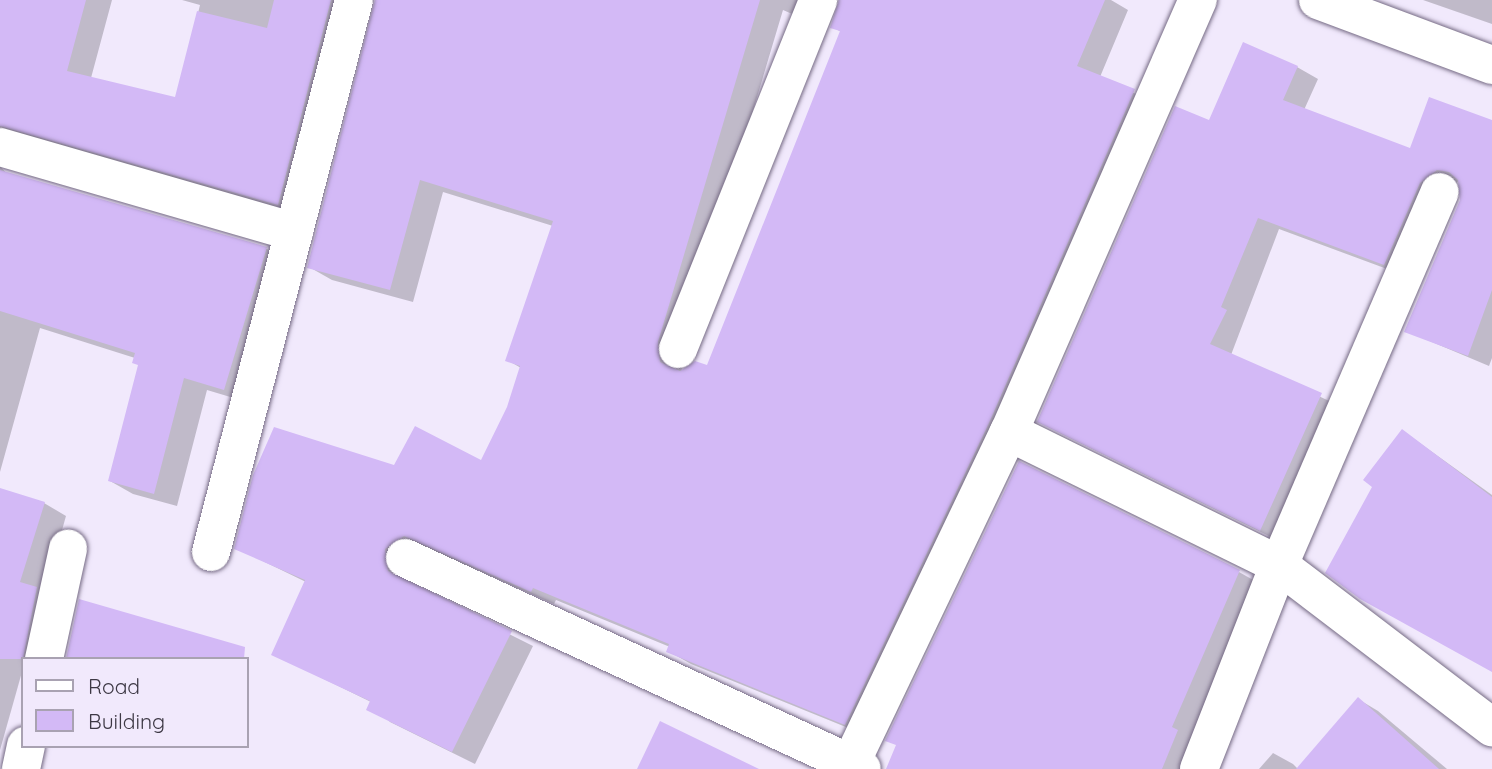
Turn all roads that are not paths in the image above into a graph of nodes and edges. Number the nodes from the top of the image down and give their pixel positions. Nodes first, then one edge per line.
1 (354, 0) edge
2 (818, 0) edge
3 (1198, 0) edge
4 (1318, 0) edge
5 (1492, 65) edge
6 (0, 147) edge
7 (1440, 192) dead end
8 (294, 232) junction
9 (678, 349) dead end
10 (1009, 432) junction
11 (68, 549) dead end
12 (211, 552) dead end
13 (405, 558) dead end
14 (1279, 565) junction
15 (44, 657) edge
16 (1492, 727) edge
17 (26, 748) edge
18 (854, 767) edge
19 (21, 769) edge
20 (1199, 769) edge

1 - 8 street
2 - 9 street
3 - 10 street
4 - 5 street
6 - 8 street
7 - 14 street
8 - 12 street
10 - 14 street
10 - 18 street
11 - 15 street
13 - 18 street
14 - 16 street
14 - 20 street
17 - 19 street

